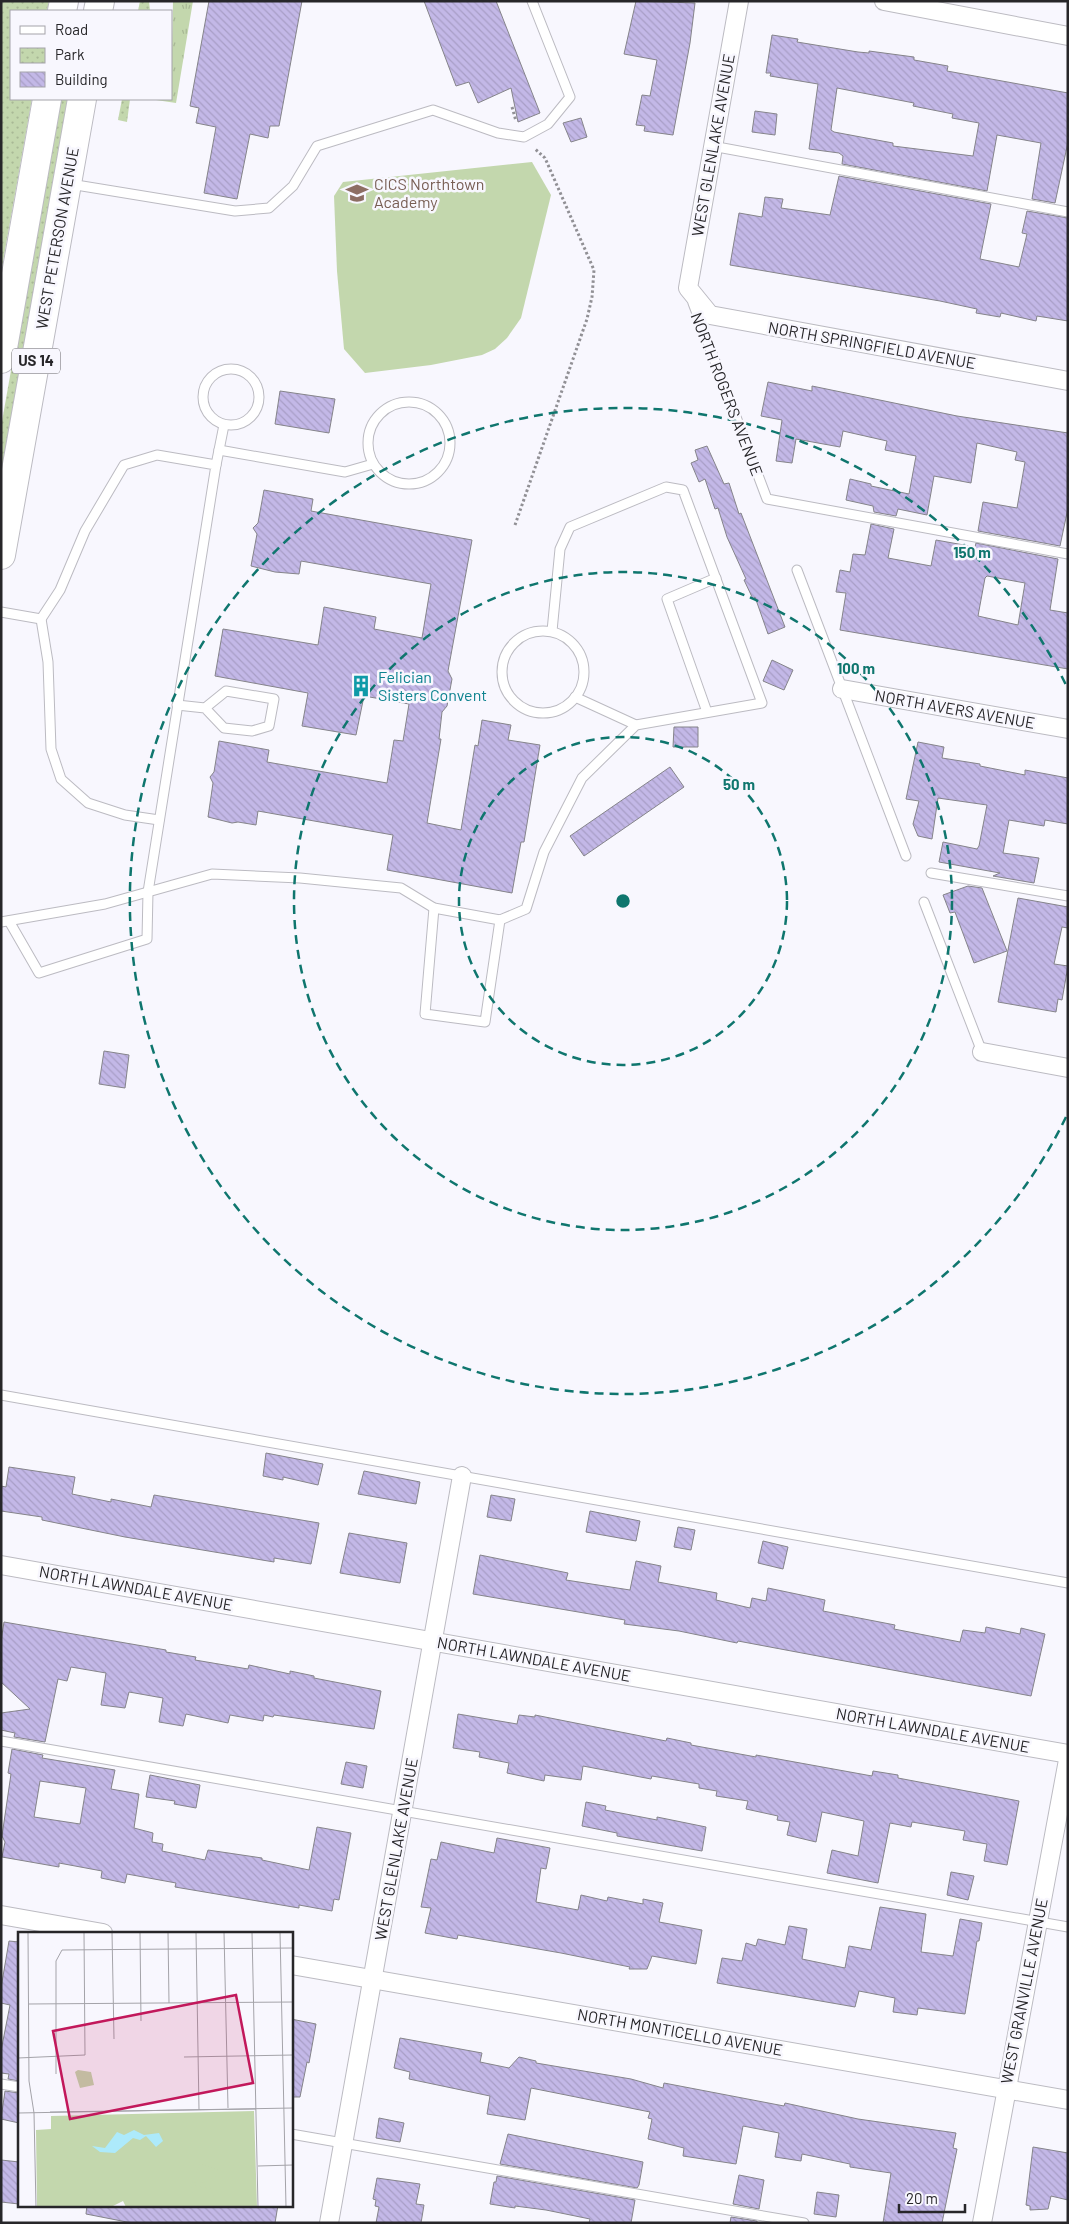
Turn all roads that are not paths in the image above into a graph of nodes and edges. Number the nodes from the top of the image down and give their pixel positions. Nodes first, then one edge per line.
1 (532, 1) edge
2 (739, 1) edge
3 (884, 1) edge
4 (1068, 36) edge
5 (47, 100) edge
6 (82, 100) edge
7 (712, 146) junction
8 (67, 183) junction
9 (1068, 212) edge
10 (688, 288) junction
11 (1, 359) edge
12 (1068, 381) edge
13 (224, 425) junction
14 (219, 450) junction
15 (373, 464) junction
16 (216, 465) junction
17 (1068, 554) edge
18 (1, 555) edge
19 (797, 570) dead end
20 (716, 578) junction
21 (1, 612) edge
22 (42, 619) junction
23 (552, 632) junction
24 (842, 689) junction
25 (575, 697) junction
26 (177, 705) junction
27 (205, 708) junction
28 (707, 712) junction
29 (636, 725) junction
30 (1068, 729) edge
31 (159, 820) junction
32 (906, 856) dead end
33 (931, 872) dead end
34 (148, 892) junction
35 (1068, 896) edge
36 (924, 902) dead end
37 (434, 908) junction
38 (500, 920) junction
39 (5, 922) edge
40 (982, 1052) joint
41 (1068, 1068) edge
42 (1, 1395) edge
43 (462, 1476) junction
44 (1, 1564) edge
45 (1068, 1583) edge
46 (433, 1641) junction
47 (1, 1741) edge
48 (1068, 1754) edge
49 (1068, 1760) edge
50 (402, 1811) junction
51 (1, 1915) edge
52 (1037, 1922) junction
53 (1068, 1927) edge
54 (97, 1932) edge
55 (292, 1965) edge
56 (373, 1979) junction
57 (1, 2084) edge
58 (18, 2087) edge
59 (1006, 2089) junction
60 (1068, 2100) edge
61 (292, 2134) edge
62 (343, 2143) junction
63 (329, 2223) edge
64 (804, 2223) edge
65 (982, 2223) edge

1 - 8 lane
2 - 7 street, WEST GLENLAKE AVENUE
3 - 4 street
5 - 11 main road, WEST PETERSON AVENUE / US 14
6 - 8 main road, WEST PETERSON AVENUE / US 14
7 - 9 lane
7 - 10 street, WEST GLENLAKE AVENUE
8 - 18 main road, WEST PETERSON AVENUE / US 14
10 - 12 street, NORTH SPRINGFIELD AVENUE
10 - 17 lane, NORTH ROGERS AVENUE
13 - 13 lane
13 - 14 lane
14 - 15 lane
14 - 16 lane
15 - 15 lane
16 - 22 lane
16 - 26 lane
19 - 24 lane
20 - 23 lane
20 - 28 lane
20 - 28 lane
21 - 22 lane
22 - 31 lane
23 - 25 lane
23 - 25 lane
24 - 30 street, NORTH AVERS AVENUE
24 - 32 lane
25 - 29 lane
26 - 27 lane
26 - 31 lane
27 - 27 lane
28 - 29 lane
29 - 38 lane
31 - 34 lane
33 - 35 lane
34 - 37 lane
34 - 39 lane
34 - 39 lane
36 - 40 lane
37 - 38 lane
37 - 38 lane
40 - 41 street
42 - 43 lane
43 - 45 lane
43 - 46 street, WEST GLENLAKE AVENUE
44 - 46 street, NORTH LAWNDALE AVENUE
46 - 48 street, NORTH LAWNDALE AVENUE
46 - 50 street, WEST GLENLAKE AVENUE
47 - 50 lane
49 - 52 street, WEST GRANVILLE AVENUE
50 - 52 lane
50 - 56 street, WEST GLENLAKE AVENUE
51 - 54 street
52 - 53 lane
52 - 59 street, WEST GRANVILLE AVENUE
55 - 56 street, NORTH MONTICELLO AVENUE
56 - 59 street, NORTH MONTICELLO AVENUE
56 - 62 street, WEST GLENLAKE AVENUE
57 - 58 lane
59 - 60 street, NORTH MONTICELLO AVENUE
59 - 65 street, WEST GRANVILLE AVENUE
61 - 62 lane
62 - 63 street, WEST GLENLAKE AVENUE
62 - 64 lane

